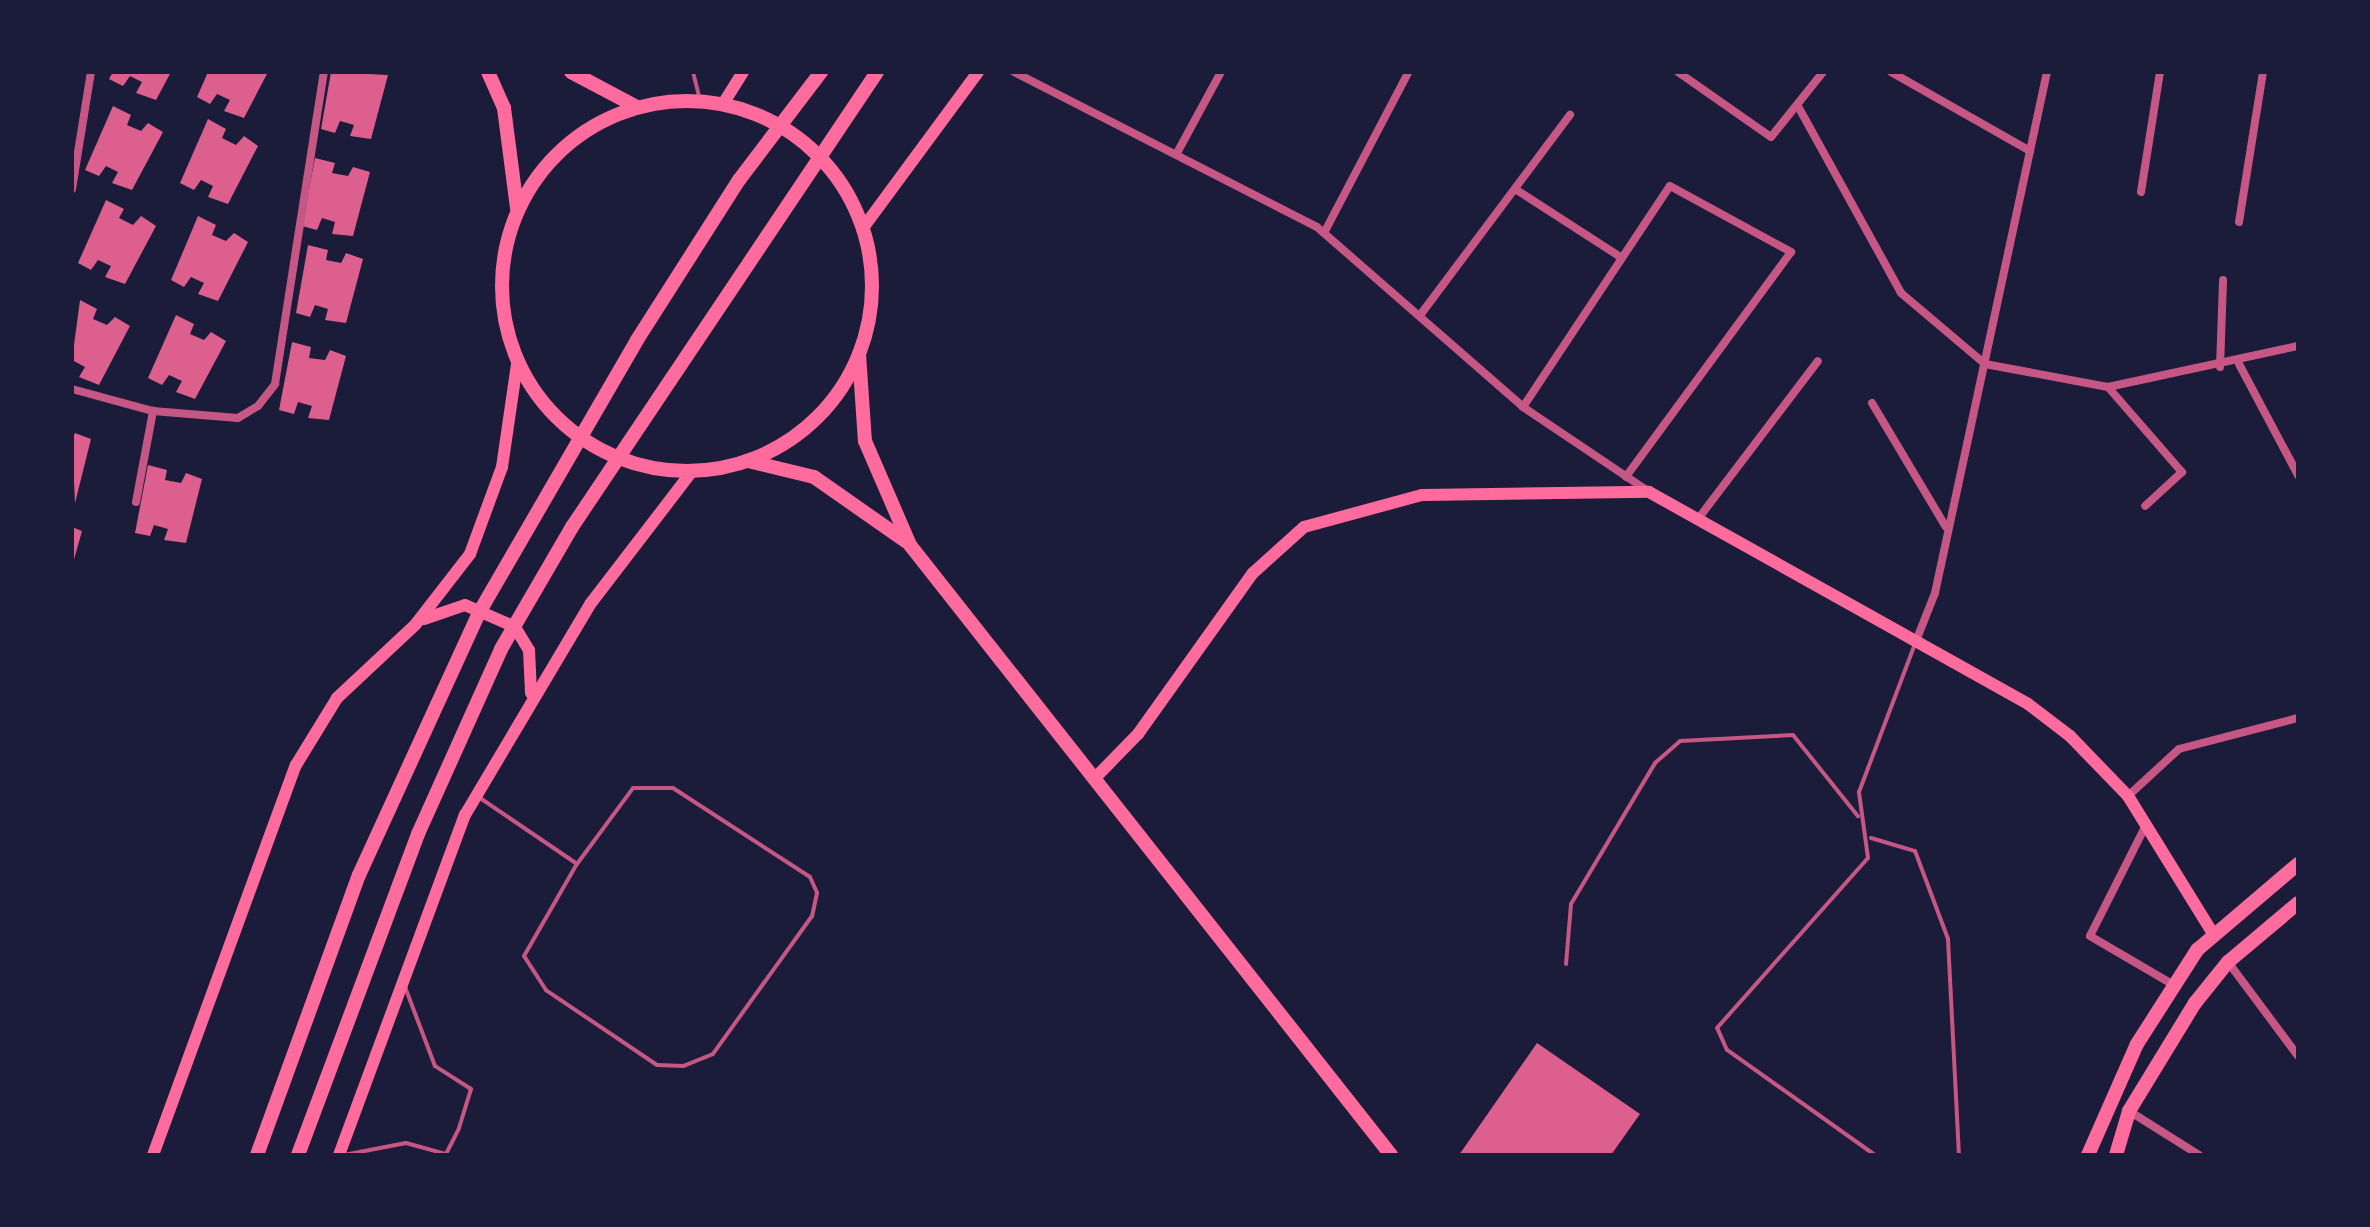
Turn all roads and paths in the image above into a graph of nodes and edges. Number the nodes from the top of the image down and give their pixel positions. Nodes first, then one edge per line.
1 (91, 72) edge
2 (324, 72) edge
3 (488, 72) edge
4 (571, 72) edge
5 (693, 72) edge
6 (743, 72) edge
7 (821, 72) edge
8 (877, 72) edge
9 (978, 72) edge
10 (1014, 72) edge
11 (1221, 72) edge
12 (1678, 72) edge
13 (1823, 72) edge
14 (1891, 72) edge
15 (2047, 72) edge
16 (2160, 72) edge
17 (2263, 72) edge
18 (1408, 73) edge
19 (700, 100) junction
20 (723, 104) junction
21 (637, 107) junction
22 (1799, 108) junction
23 (1570, 115) dead end
24 (2030, 151) junction
25 (1177, 153) junction
26 (72, 189) edge
27 (1515, 189) junction
28 (2141, 192) dead end
29 (517, 208) junction
30 (2239, 222) dead end
31 (863, 228) junction
32 (1324, 233) junction
33 (1622, 258) junction
34 (2223, 280) dead end
35 (1421, 314) junction
36 (2296, 349) edge
37 (859, 354) junction
38 (1818, 361) dead end
39 (517, 364) junction
40 (1985, 364) junction
41 (2239, 364) junction
42 (2220, 367) junction
43 (2108, 387) junction
44 (72, 389) edge
45 (1872, 403) dead end
46 (1523, 407) junction
47 (153, 411) junction
48 (748, 461) junction
49 (690, 474) junction
50 (2298, 475) edge
51 (1626, 477) junction
52 (1649, 492) junction
53 (136, 502) dead end
54 (2145, 506) dead end
55 (1698, 519) junction
56 (1946, 528) junction
57 (910, 545) junction
58 (415, 625) junction
59 (1916, 641) junction
60 (529, 704) junction
61 (2298, 718) edge
62 (1095, 778) junction
63 (476, 796) junction
64 (2128, 796) junction
65 (1860, 818) junction
66 (2146, 825) junction
67 (1871, 838) junction
68 (577, 864) junction
69 (2298, 864) edge
70 (2298, 903) edge
71 (2212, 932) junction
72 (2228, 962) junction
73 (1566, 964) dead end
74 (403, 982) junction
75 (2174, 985) junction
76 (2298, 1056) edge
77 (2129, 1111) junction
78 (153, 1155) edge
79 (257, 1155) edge
80 (298, 1155) edge
81 (340, 1155) edge
82 (1391, 1155) edge
83 (1875, 1155) edge
84 (1959, 1155) edge
85 (2088, 1155) edge
86 (2116, 1155) edge
87 (2199, 1155) edge

1 - 26 street
2 - 47 street
3 - 29 main road
4 - 21 main road
5 - 19 lane
6 - 20 main road
7 - 79 main road
8 - 80 main road
9 - 31 main road
10 - 25 street
11 - 25 street
12 - 22 street
13 - 22 street
14 - 24 street
15 - 24 street
16 - 28 street
17 - 30 street
18 - 32 street
19 - 20 main road
19 - 21 main road
20 - 31 main road
21 - 29 main road
22 - 40 street
23 - 27 street
24 - 40 street
25 - 32 street
27 - 33 street
27 - 35 street
29 - 39 main road
31 - 37 main road
32 - 35 street
33 - 46 street
33 - 51 street
34 - 42 street
35 - 46 street
36 - 41 street
37 - 48 main road
37 - 57 main road
38 - 55 street
39 - 49 main road
39 - 58 main road
40 - 43 street
40 - 56 street
41 - 42 street
41 - 50 street
42 - 43 street
43 - 54 street
44 - 47 street
45 - 56 street
46 - 51 street
47 - 53 street
48 - 49 main road
48 - 57 main road
49 - 60 main road
51 - 52 street
52 - 55 main road
52 - 62 main road
55 - 59 main road
56 - 59 street
57 - 62 main road
58 - 60 main road
58 - 78 main road
59 - 64 main road
59 - 65 lane
60 - 63 main road
61 - 64 street
62 - 82 main road
63 - 68 lane
63 - 74 main road
64 - 66 main road
65 - 67 lane
65 - 73 lane
66 - 71 main road
66 - 75 street
67 - 83 lane
67 - 84 lane
68 - 68 lane
69 - 71 main road
70 - 72 main road
71 - 75 main road
72 - 76 street
72 - 77 main road
74 - 81 main road
74 - 81 lane
75 - 85 main road
77 - 86 main road
77 - 87 street

